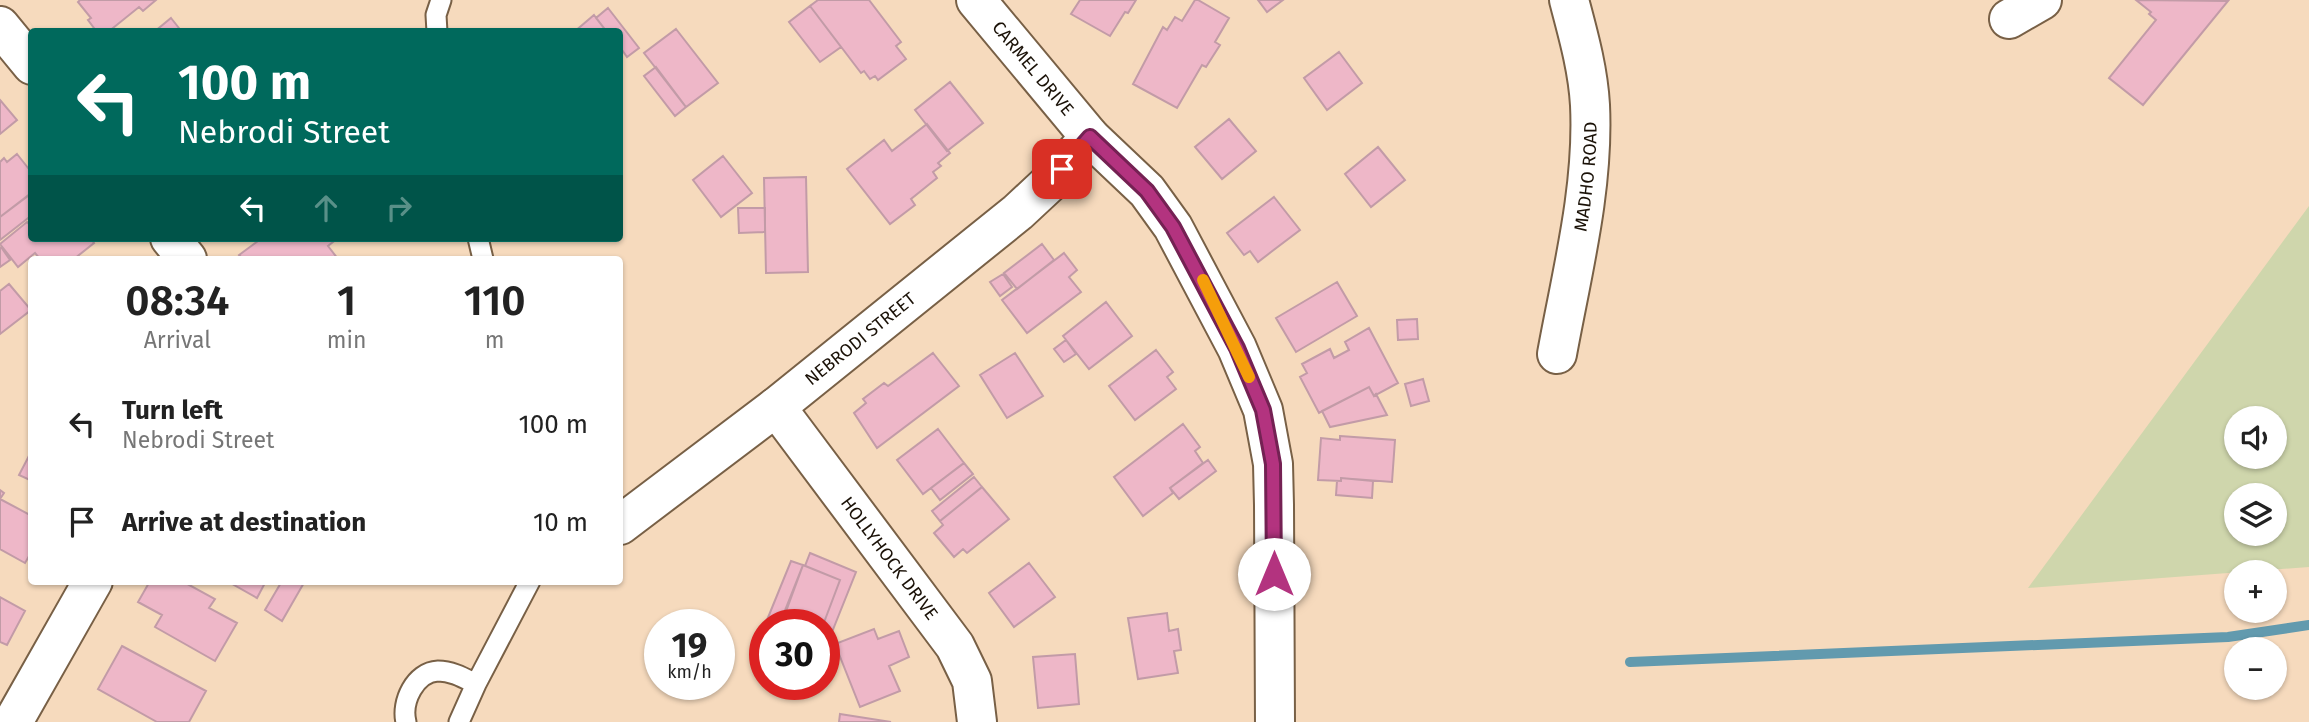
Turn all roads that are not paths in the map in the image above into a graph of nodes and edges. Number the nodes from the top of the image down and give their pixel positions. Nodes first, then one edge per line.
1 (441, 0) edge
2 (1569, 0) edge
3 (2042, 0) edge
4 (978, 1) edge
5 (2009, 19) dead end
6 (0, 26) edge
7 (437, 28) edge
8 (28, 60) edge
9 (1090, 137) junction
10 (173, 242) edge
11 (185, 256) edge
12 (1557, 354) dead end
13 (776, 407) junction
14 (623, 524) edge
15 (91, 585) edge
16 (528, 585) edge
17 (475, 684) junction
18 (13, 722) edge
19 (406, 722) edge
20 (459, 722) edge
21 (977, 722) edge
22 (1275, 722) edge

1 - 7 lane
2 - 12 street, MADHO ROAD
3 - 5 street
4 - 9 street, CARMEL DRIVE
6 - 8 street
9 - 13 street, NEBRODI STREET
9 - 22 street, CARMEL DRIVE
10 - 11 street
13 - 14 street, NEBRODI STREET
13 - 21 street, HOLLYHOCK DRIVE
15 - 18 street
16 - 17 lane
17 - 19 lane
17 - 20 lane

